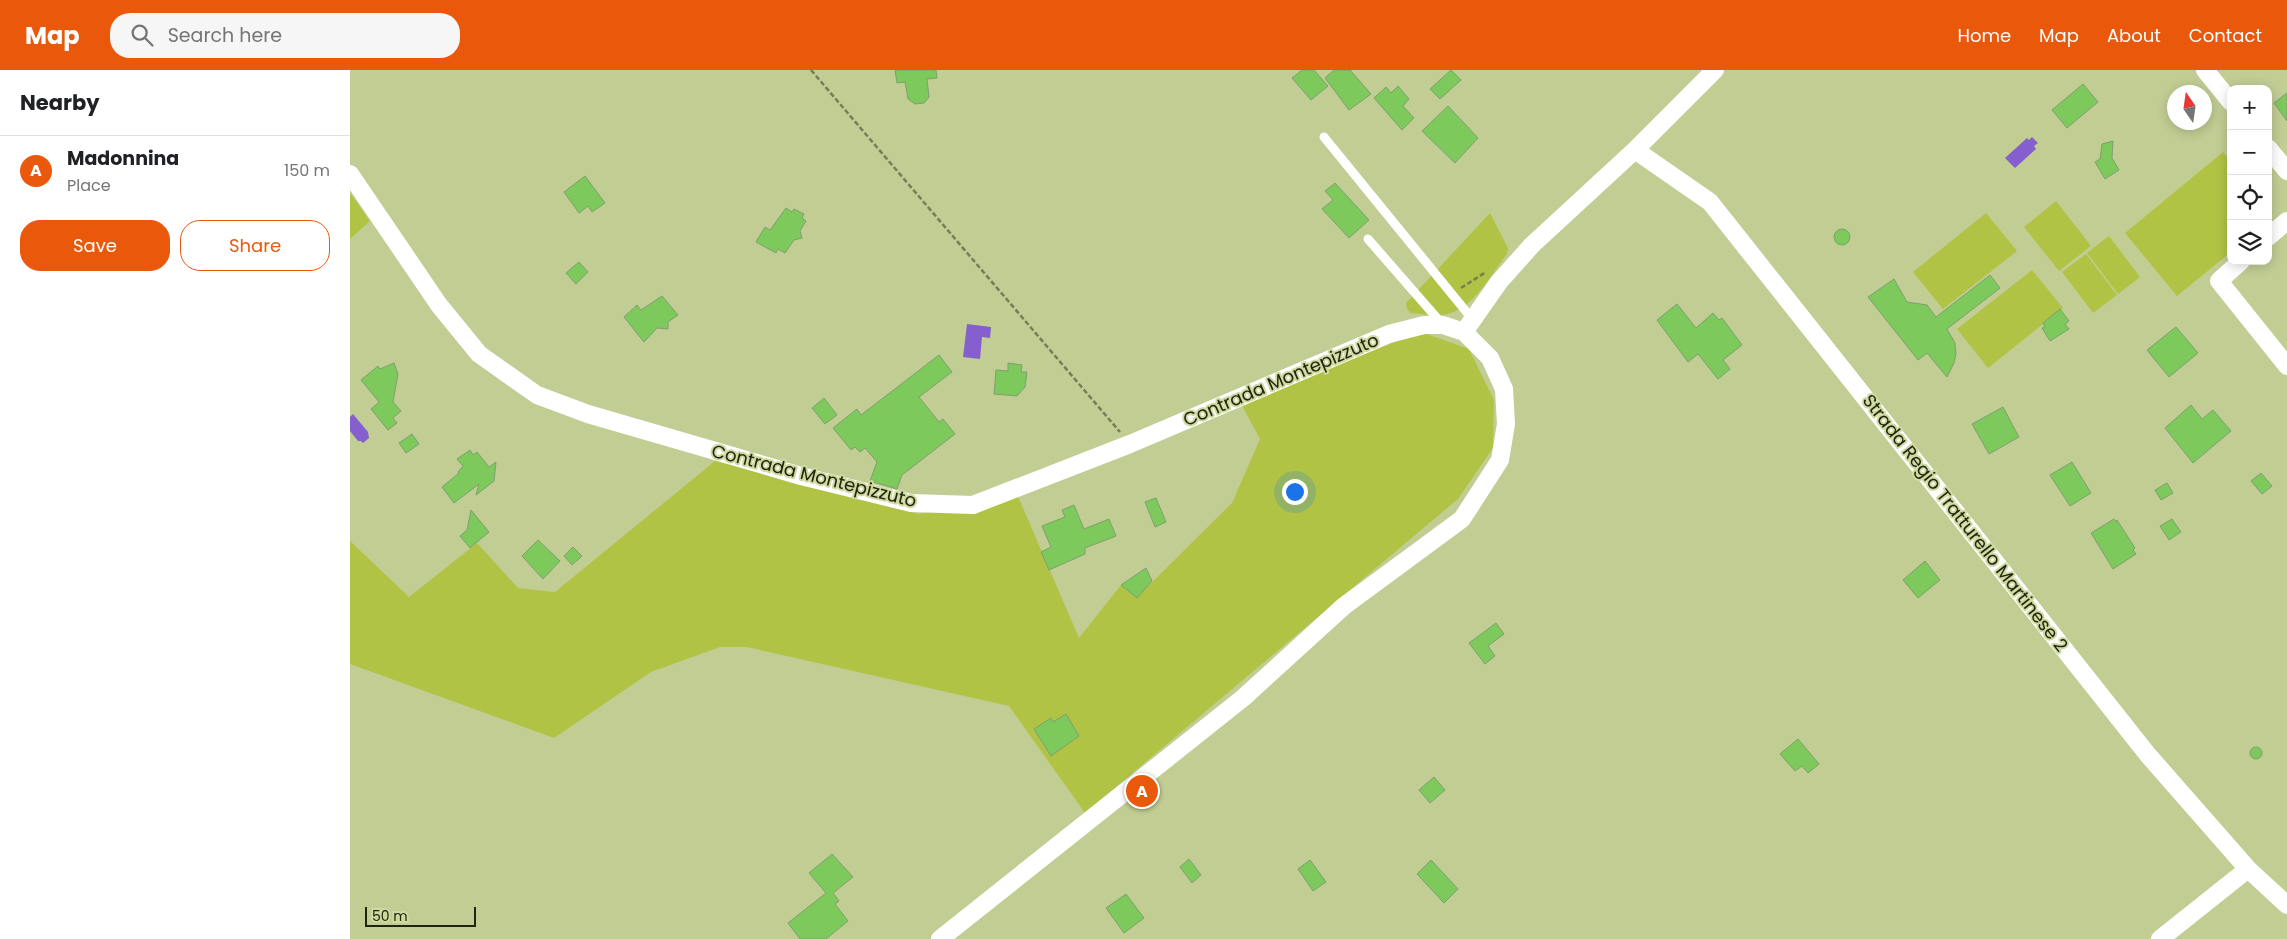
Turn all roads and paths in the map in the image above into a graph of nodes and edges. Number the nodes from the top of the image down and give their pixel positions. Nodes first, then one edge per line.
1 (811, 70) edge
2 (1715, 70) edge
3 (2205, 70) edge
4 (2227, 97) edge
5 (1324, 137) dead end
6 (1635, 150) junction
7 (2272, 153) edge
8 (2287, 171) edge
9 (350, 174) edge
10 (2287, 221) edge
11 (2272, 234) edge
12 (1368, 239) dead end
13 (2237, 265) edge
14 (1491, 269) dead end
15 (1451, 294) junction
16 (1443, 325) junction
17 (1468, 326) junction
18 (2287, 366) edge
19 (1130, 444) junction
20 (2248, 870) junction
21 (2287, 904) edge
22 (940, 939) edge
23 (2160, 939) edge

1 - 19 path
2 - 6 street
3 - 4 street
5 - 15 lane
6 - 17 street
6 - 20 street, Strada Regio Tratturello Martinese 2
7 - 8 street
9 - 19 street, Contrada Montepizzuto
10 - 11 street
12 - 16 lane
13 - 18 street
14 - 15 path
15 - 17 lane
16 - 17 street, Contrada Montepizzuto
16 - 19 street, Contrada Montepizzuto
17 - 22 street, Contrada Montepizzuto
20 - 21 street, Strada Regio Tratturello Martinese 2
20 - 23 street

